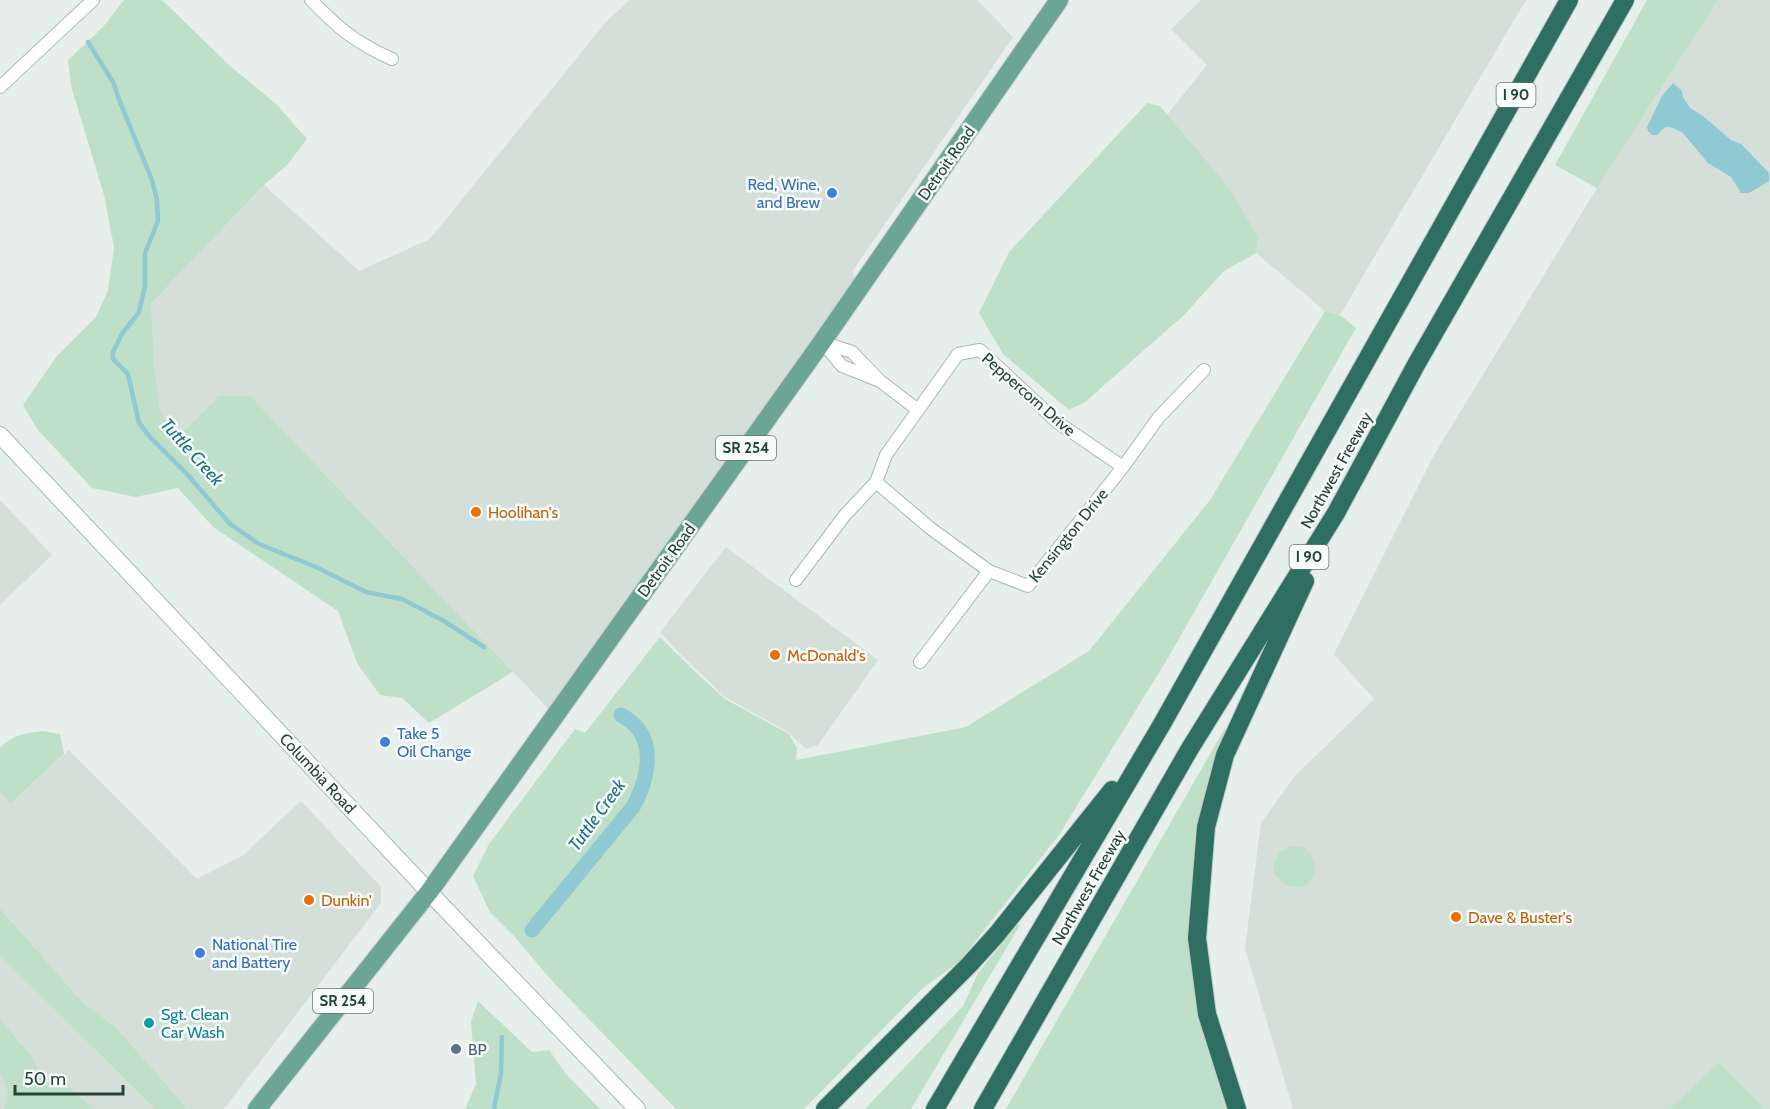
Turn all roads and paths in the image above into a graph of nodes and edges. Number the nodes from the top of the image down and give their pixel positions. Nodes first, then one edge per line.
1 (93, 0) edge
2 (311, 0) edge
3 (1059, 0) edge
4 (1569, 0) edge
5 (1625, 0) edge
6 (392, 59) dead end
7 (0, 87) edge
8 (822, 342) junction
9 (1204, 370) dead end
10 (918, 410) junction
11 (0, 435) edge
12 (1123, 466) junction
13 (876, 482) junction
14 (1336, 513) junction
15 (989, 571) junction
16 (796, 580) dead end
17 (920, 662) dead end
18 (1162, 724) junction
19 (429, 892) junction
20 (257, 1109) edge
21 (637, 1109) edge
22 (825, 1109) edge
23 (935, 1109) edge
24 (983, 1109) edge
25 (1237, 1109) edge

1 - 7 street
2 - 6 street
3 - 8 main road, Detroit Road / SR 254
4 - 18 highway, Northwest Freeway / I 90
5 - 14 highway, Northwest Freeway / I 90
8 - 10 street
8 - 19 main road, Detroit Road / SR 254
9 - 12 street, Kensington Drive
10 - 12 street, Peppercorn Drive
10 - 13 street, Peppercorn Drive
11 - 19 main road, Columbia Road
12 - 15 street, Kensington Drive
13 - 15 street, Kensington Drive
13 - 16 street, Peppercorn Drive
14 - 24 highway, Northwest Freeway / I 90
14 - 25 highway
15 - 17 street
18 - 22 highway
18 - 23 highway, Northwest Freeway / I 90
19 - 20 main road, Detroit Road / SR 254
19 - 21 main road, Columbia Road

